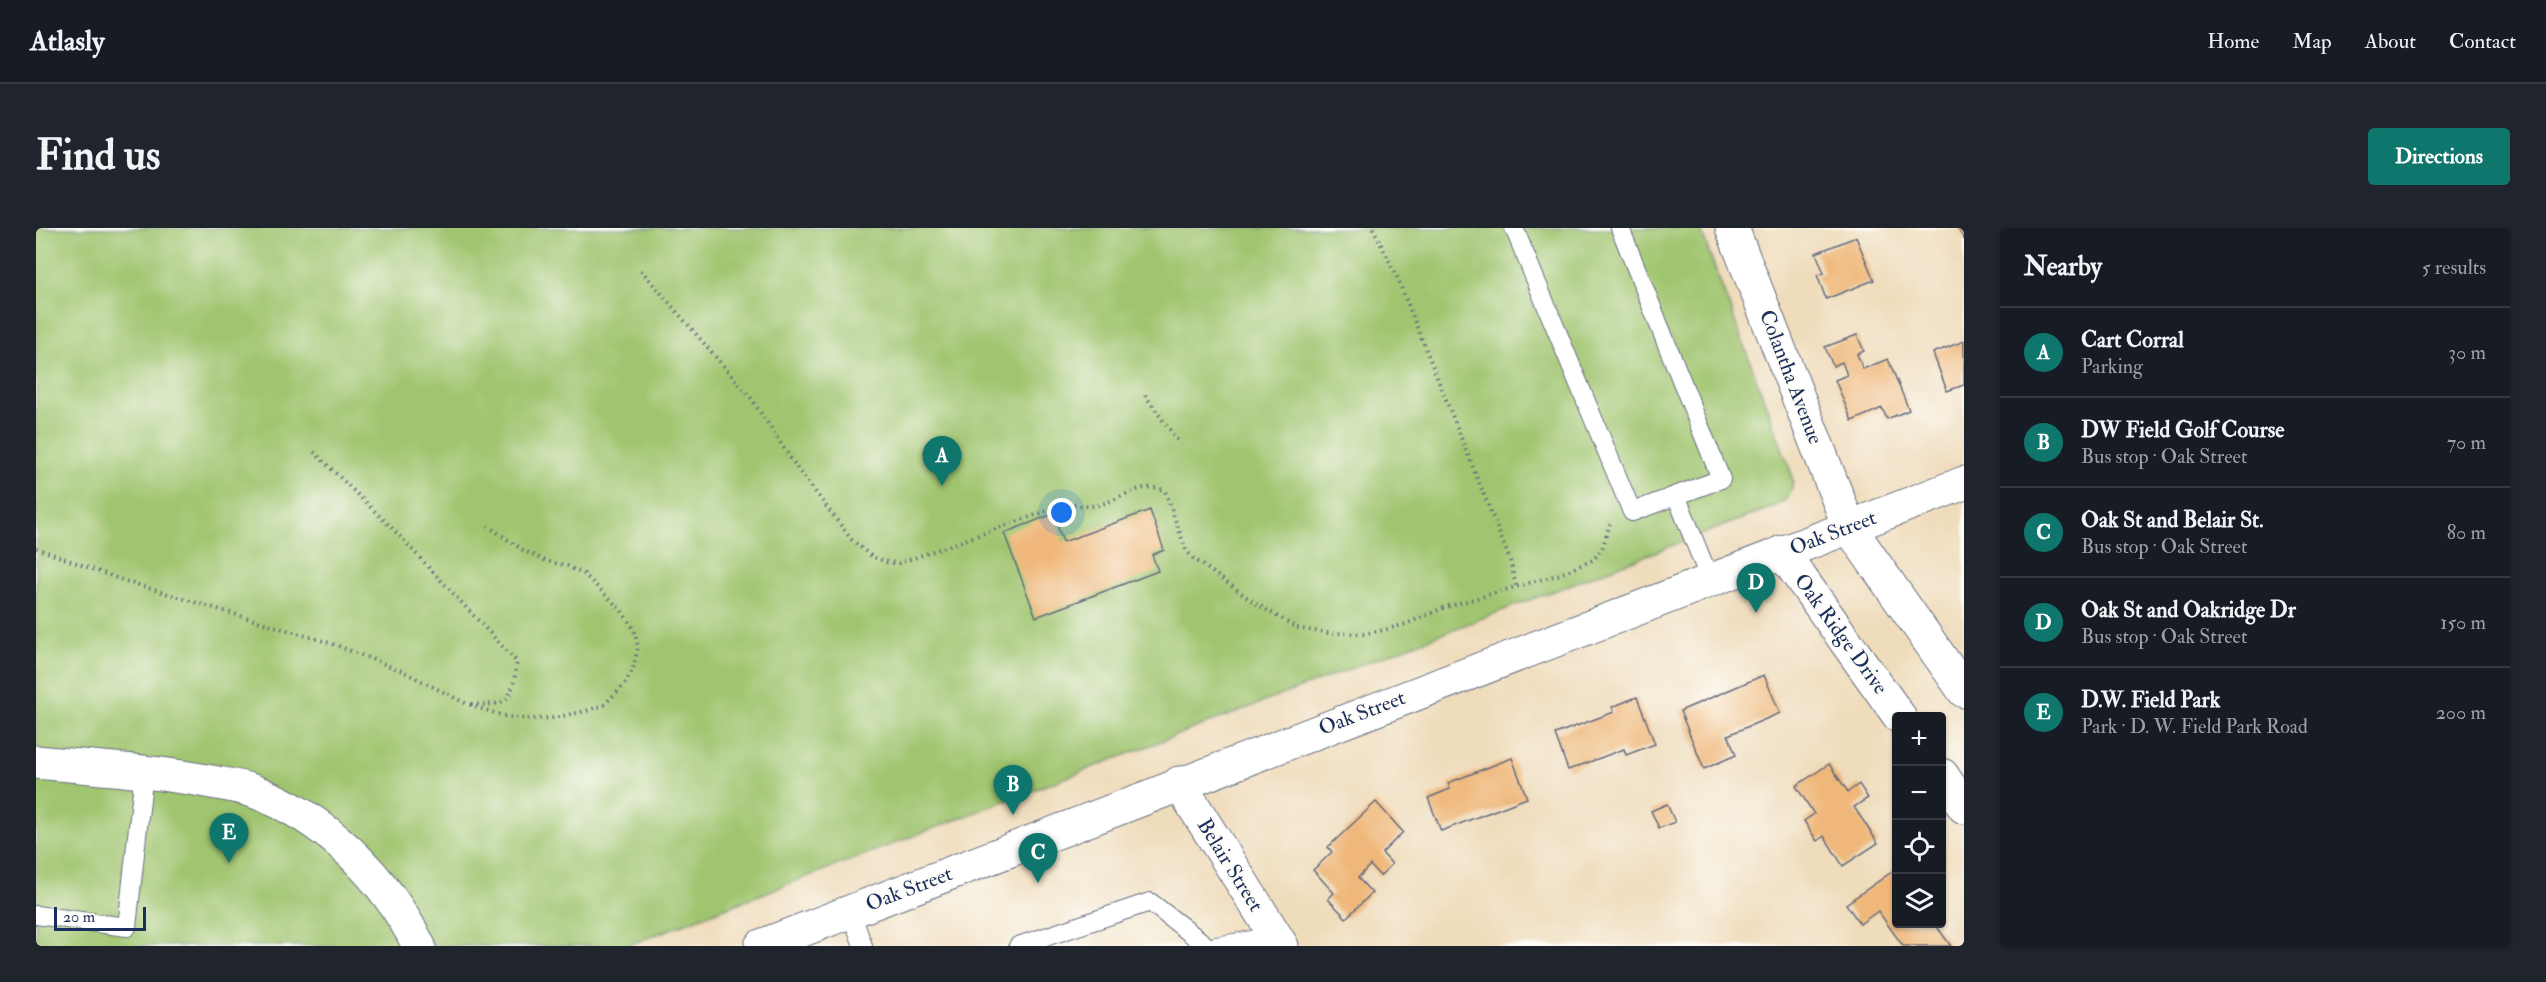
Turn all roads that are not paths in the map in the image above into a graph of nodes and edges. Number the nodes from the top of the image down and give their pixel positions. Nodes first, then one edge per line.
1 (1514, 228) edge
2 (1620, 228) edge
3 (1732, 228) edge
4 (1964, 483) edge
5 (1676, 495) junction
6 (1849, 527) junction
7 (1782, 552) junction
8 (1710, 580) junction
9 (1964, 691) edge
10 (1895, 712) edge
11 (36, 762) edge
12 (144, 772) junction
13 (1946, 782) edge
14 (1179, 783) junction
15 (1964, 807) edge
16 (851, 912) junction
17 (36, 915) edge
18 (1279, 941) edge
19 (1023, 945) edge
20 (418, 946) edge
21 (761, 946) edge
22 (863, 946) edge
23 (1207, 946) edge
24 (1216, 946) edge

1 - 5 lane
2 - 5 lane
3 - 6 main road, Colantha Avenue
4 - 6 main road, Oak Street
5 - 8 lane
6 - 7 main road, Oak Street
6 - 9 main road
7 - 8 main road, Oak Street
7 - 10 main road, Oak Ridge Drive
8 - 14 main road, Oak Street
11 - 12 main road
12 - 17 lane
12 - 20 main road
13 - 15 main road
14 - 16 main road, Oak Street
14 - 18 main road, Belair Street
16 - 21 main road, Oak Street
16 - 22 lane
18 - 24 lane
19 - 23 lane

